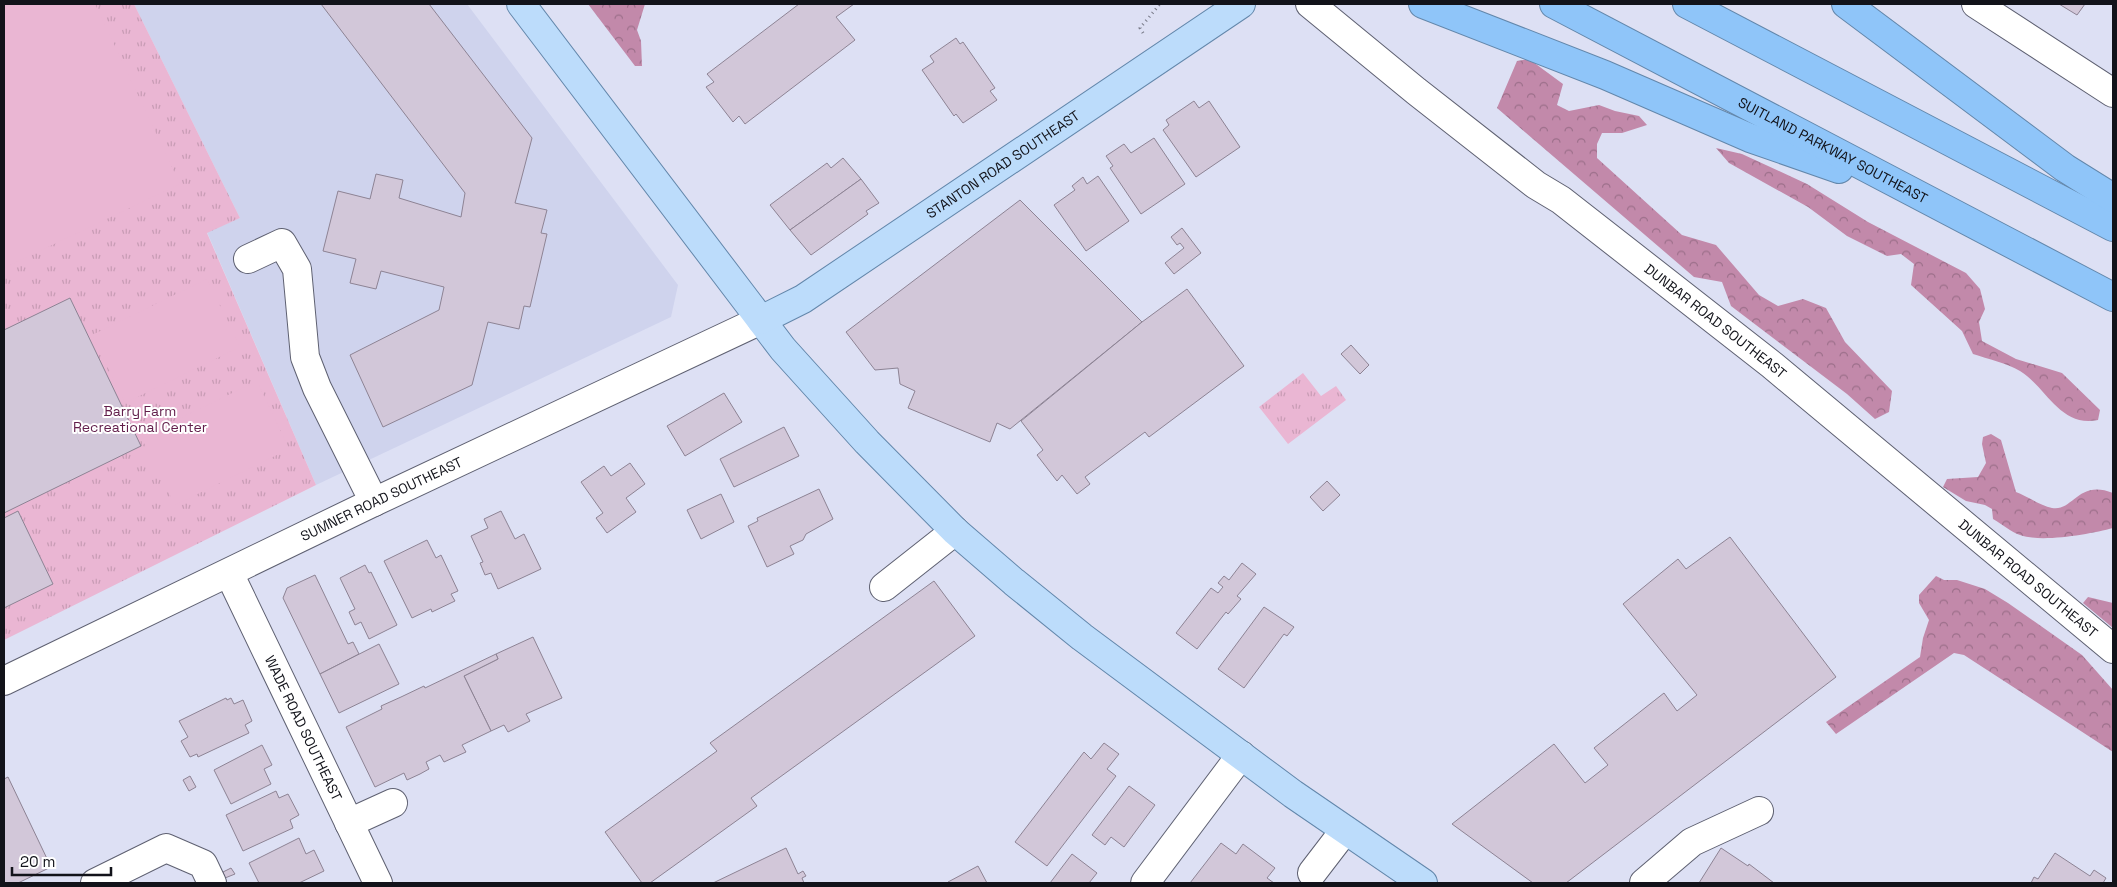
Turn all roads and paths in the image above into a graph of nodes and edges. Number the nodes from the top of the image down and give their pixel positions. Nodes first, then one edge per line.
1 (521, 4) edge
2 (1241, 4) edge
3 (1310, 4) edge
4 (1423, 4) edge
5 (1554, 4) edge
6 (1687, 4) edge
7 (1846, 4) edge
8 (1976, 4) edge
9 (2113, 92) edge
10 (2113, 198) edge
11 (1924, 199) junction
12 (2113, 227) edge
13 (248, 259) dead end
14 (2113, 296) edge
15 (761, 320) junction
16 (374, 502) junction
17 (955, 531) junction
18 (229, 573) junction
19 (884, 587) dead end
20 (2113, 649) edge
21 (4, 681) edge
22 (1241, 756) junction
23 (393, 803) dead end
24 (1759, 811) dead end
25 (349, 823) junction
26 (1345, 830) junction
27 (1312, 873) dead end
28 (95, 883) edge
29 (212, 883) edge
30 (378, 883) edge
31 (1145, 883) edge
32 (1422, 883) edge
33 (1644, 883) edge

1 - 15 main road
2 - 15 main road, STANTON ROAD SOUTHEAST
3 - 20 street, DUNBAR ROAD SOUTHEAST
4 - 11 highway
5 - 11 highway, SUITLAND PARKWAY SOUTHEAST
6 - 12 highway
7 - 10 highway
8 - 9 street
11 - 14 highway, SUITLAND PARKWAY SOUTHEAST
13 - 16 street
15 - 16 street, SUMNER ROAD SOUTHEAST
15 - 17 main road
16 - 18 street, SUMNER ROAD SOUTHEAST
17 - 19 street
17 - 22 main road
18 - 21 street, SUMNER ROAD SOUTHEAST
18 - 25 street, WADE ROAD SOUTHEAST
22 - 26 main road
22 - 31 street
23 - 25 street
24 - 33 street
25 - 30 street, WADE ROAD SOUTHEAST
26 - 27 street
26 - 32 main road
28 - 29 street

